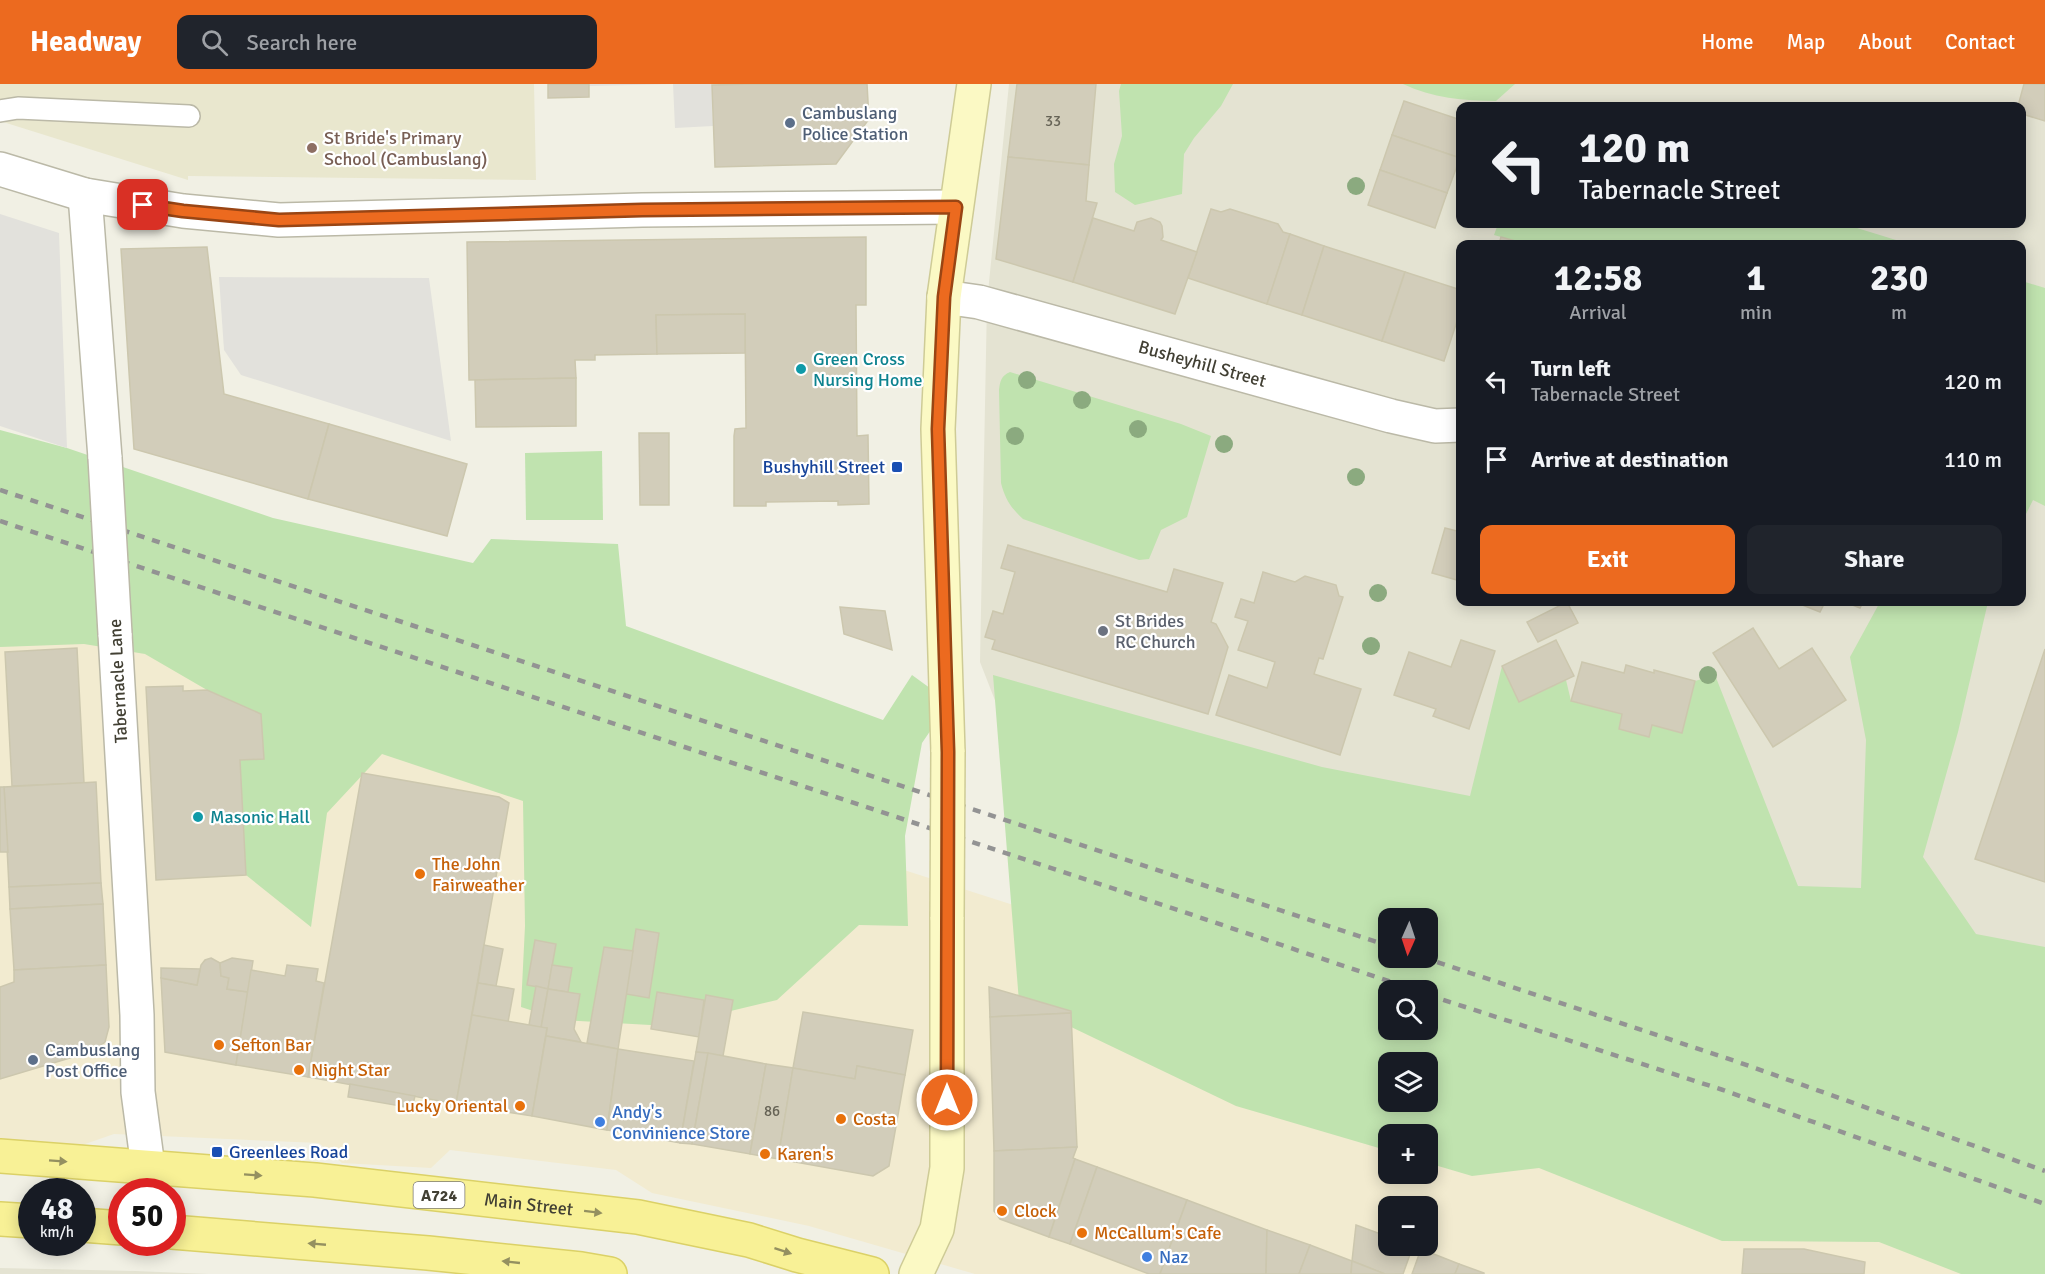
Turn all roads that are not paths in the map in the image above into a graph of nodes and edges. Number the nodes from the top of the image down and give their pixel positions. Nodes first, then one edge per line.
1 (974, 84) edge
2 (0, 111) edge
3 (189, 116) dead end
4 (0, 170) edge
5 (84, 195) junction
6 (956, 207) junction
7 (944, 297) junction
8 (1456, 425) edge
9 (0, 1156) edge
10 (147, 1167) junction
11 (0, 1219) edge
12 (18, 1220) edge
13 (186, 1233) edge
14 (610, 1274) edge
15 (872, 1274) edge
16 (916, 1274) edge

1 - 6 main road
2 - 3 lane
4 - 5 street
5 - 6 street
5 - 10 street, Tabernacle Lane, bridge
6 - 7 main road
7 - 8 street, Busheyhill Street
7 - 16 main road, bridge
9 -> 10 main road, Main Street / A724
10 -> 15 main road, Main Street / A724
11 - 12 main road
14 -> 13 main road

